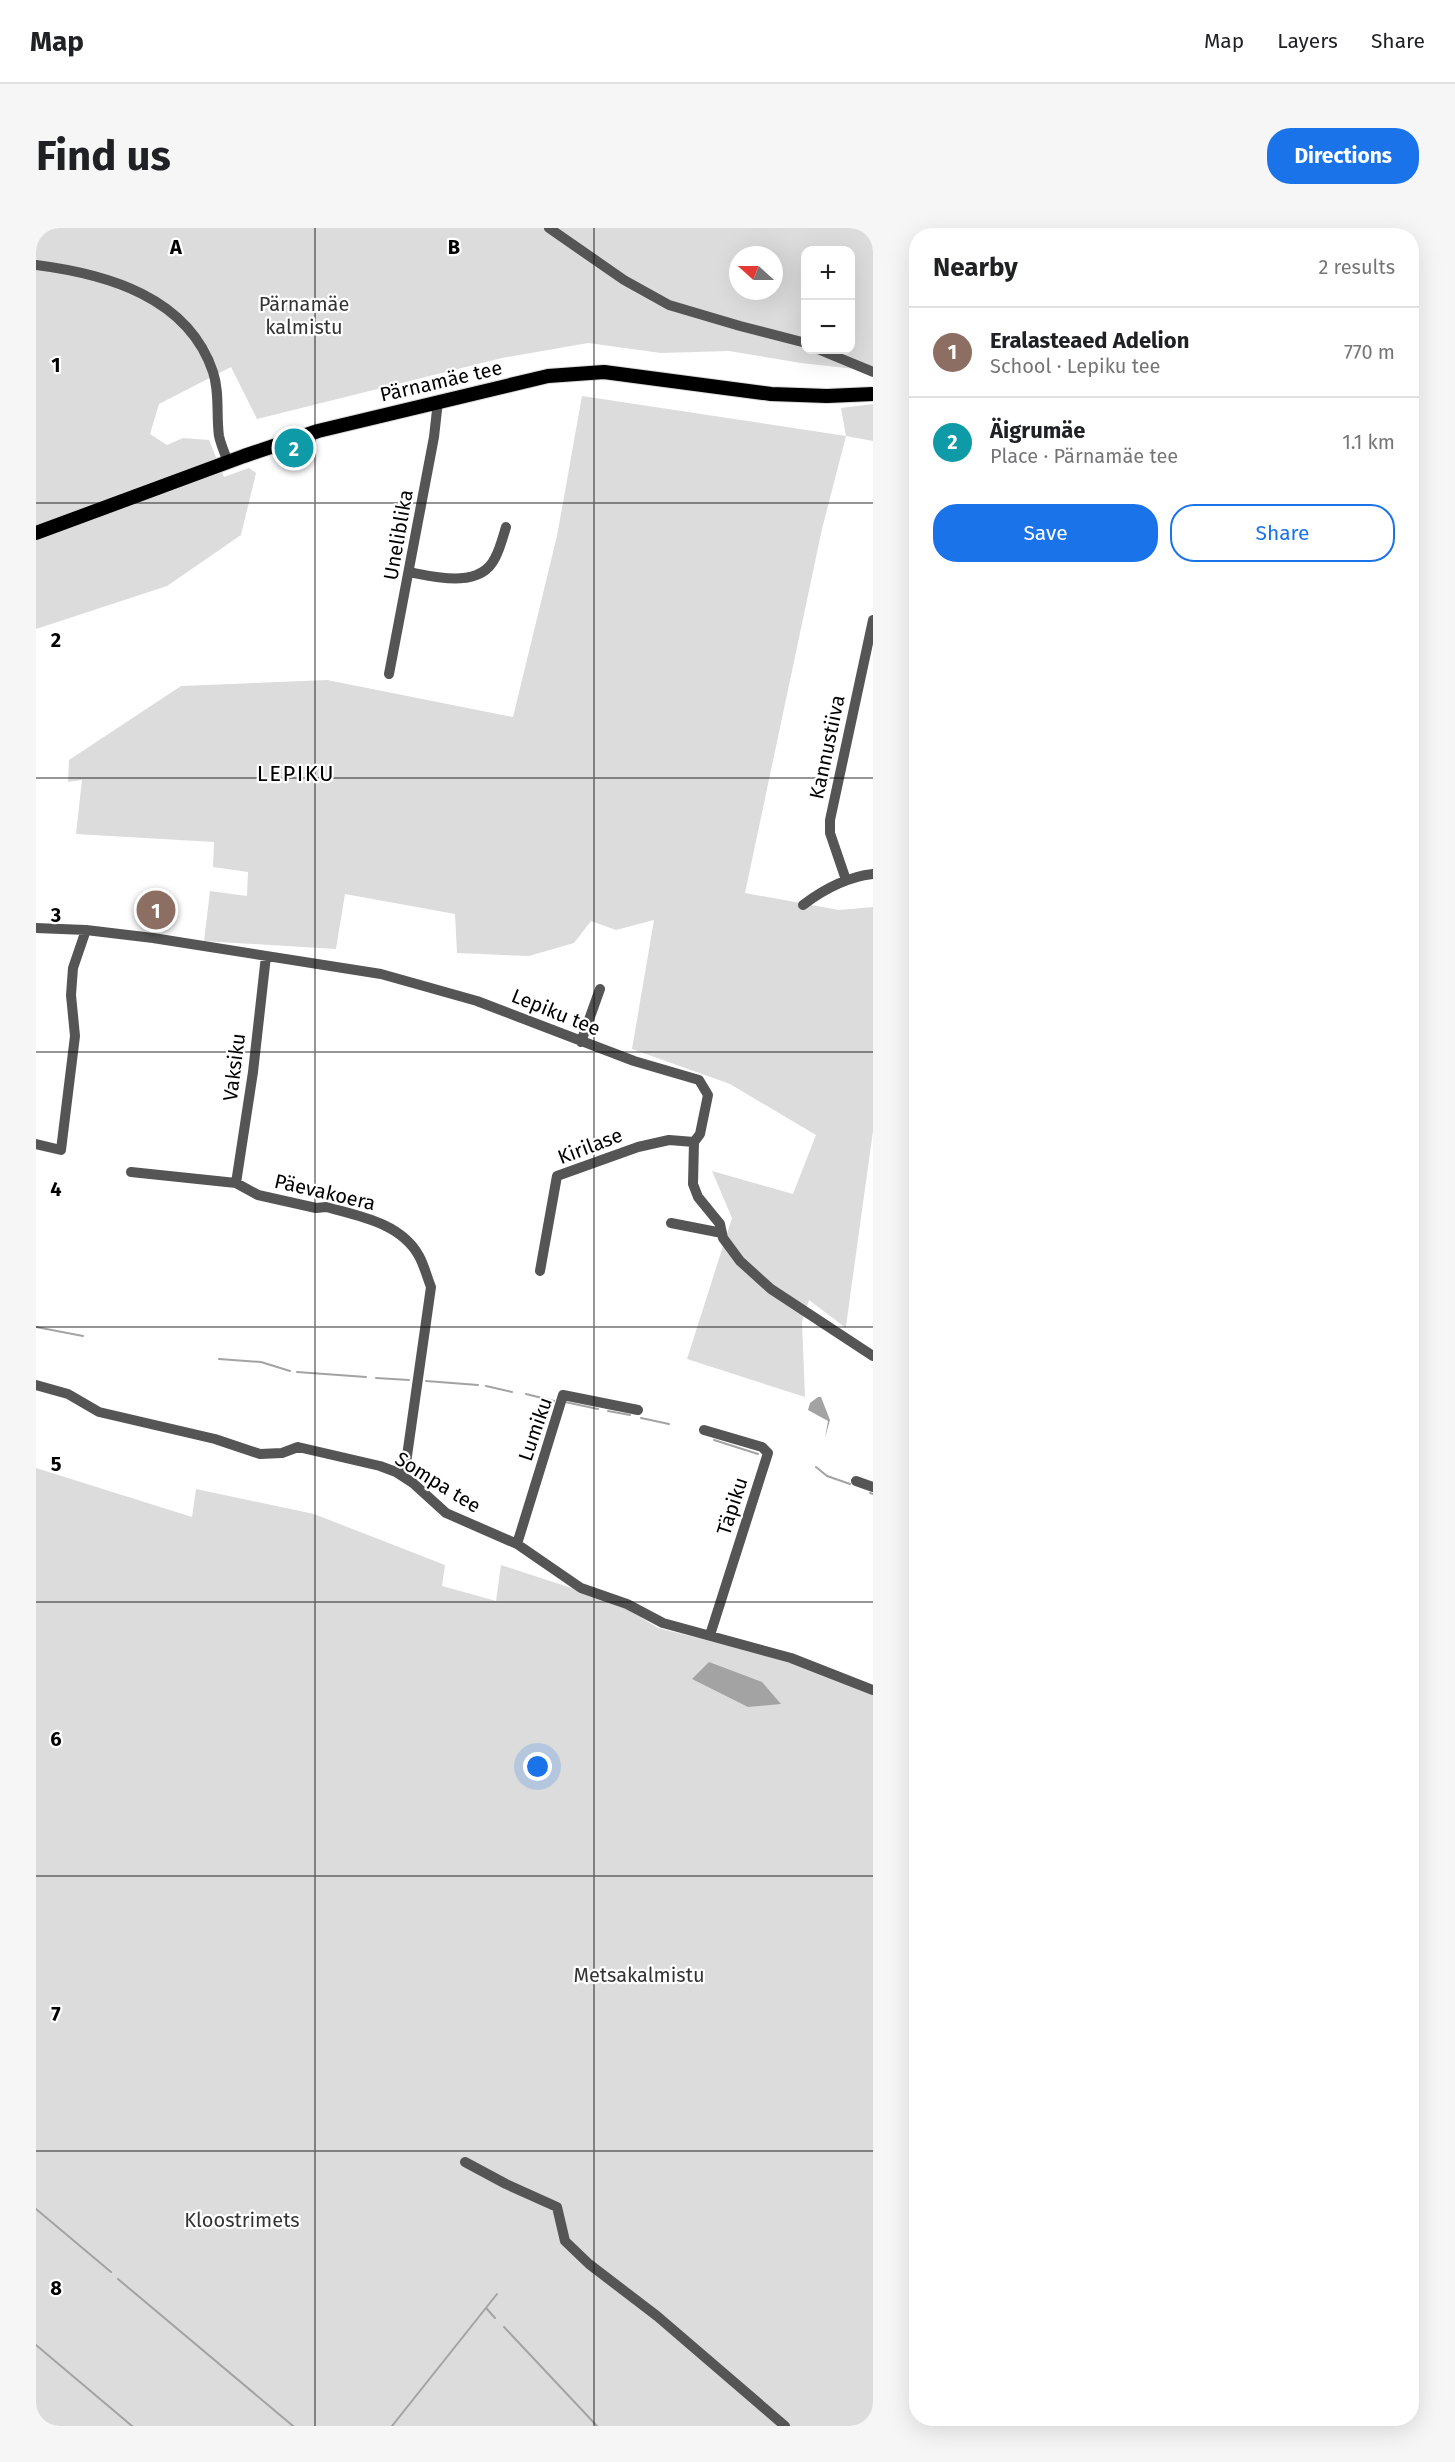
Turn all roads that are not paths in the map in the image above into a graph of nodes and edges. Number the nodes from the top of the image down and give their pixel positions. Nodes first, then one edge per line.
1 (549, 228) edge
2 (36, 265) edge
3 (801, 342) edge
4 (829, 354) edge
5 (872, 372) edge
6 (873, 394) edge
7 (438, 401) junction
8 (228, 462) junction
9 (506, 527) dead end
10 (36, 533) edge
11 (409, 572) junction
12 (873, 620) edge
13 (390, 674) dead end
14 (873, 874) edge
15 (846, 880) junction
16 (803, 905) dead end
17 (36, 928) edge
18 (86, 930) junction
19 (266, 956) junction
20 (600, 989) dead end
21 (581, 1042) junction
22 (693, 1142) junction
23 (36, 1144) edge
24 (131, 1172) dead end
25 (236, 1183) junction
26 (671, 1223) dead end
27 (722, 1233) junction
28 (540, 1271) dead end
29 (873, 1356) edge
30 (36, 1385) edge
31 (638, 1410) dead end
32 (704, 1430) dead end
33 (404, 1477) junction
34 (856, 1481) dead end
35 (873, 1487) edge
36 (517, 1544) junction
37 (710, 1635) junction
38 (873, 1690) edge
39 (465, 2162) dead end
40 (785, 2426) edge

1 - 3 street
2 - 8 street
4 - 5 street
6 - 7 main road, Pärnamäe tee
7 - 8 main road, Pärnamäe tee
7 - 11 street, Uneliblika
8 - 10 main road, Pärnamäe tee
9 - 11 street
11 - 13 street, Uneliblika
12 - 15 street, Kannustiiva
14 - 15 street
15 - 16 street
17 - 18 street, Lepiku tee
18 - 19 street, Lepiku tee
18 - 23 street
19 - 21 street, Lepiku tee
19 - 25 street, Vaksiku
20 - 21 street
21 - 22 street, Lepiku tee
22 - 27 street, Lepiku tee
22 - 28 street, Kirilase
24 - 25 street, Päevakoera
25 - 33 street, Päevakoera
26 - 27 street
27 - 29 street, Lepiku tee
30 - 33 street, Sompa tee
31 - 36 street, Lumiku
32 - 37 street, Täpiku
33 - 36 street, Sompa tee
34 - 35 street
36 - 37 street, Sompa tee
37 - 38 street, Sompa tee
39 - 40 street

